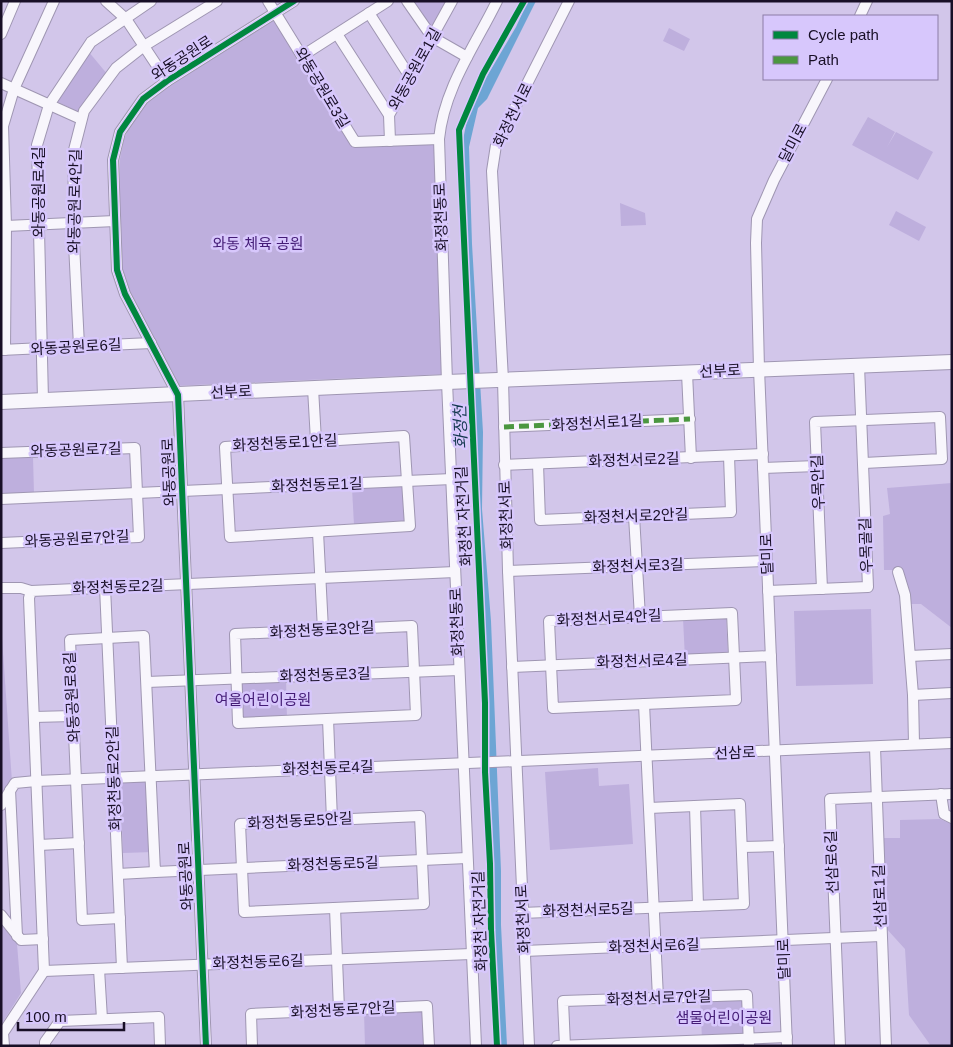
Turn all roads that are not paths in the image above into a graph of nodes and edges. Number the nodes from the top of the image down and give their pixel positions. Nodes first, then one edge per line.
1 (15, 1) edge
2 (54, 1) edge
3 (106, 1) edge
4 (152, 1) edge
5 (217, 1) edge
6 (268, 1) edge
7 (294, 1) edge
8 (388, 1) edge
9 (407, 1) edge
10 (452, 1) edge
11 (496, 1) edge
12 (569, 1) edge
13 (867, 1) edge
14 (276, 13) junction
15 (369, 13) junction
16 (860, 15) edge
17 (126, 19) junction
18 (1, 34) edge
19 (336, 34) junction
20 (432, 38) junction
21 (144, 46) junction
22 (302, 56) junction
23 (467, 57) junction
24 (410, 77) junction
25 (826, 80) edge
26 (167, 81) junction
27 (1, 83) edge
28 (14, 89) junction
29 (49, 105) junction
30 (389, 115) junction
31 (81, 119) junction
32 (439, 139) junction
33 (390, 140) junction
34 (115, 221) junction
35 (73, 223) junction
36 (39, 224) junction
37 (6, 226) junction
38 (3, 306) edge
39 (151, 343) junction
40 (79, 346) junction
41 (42, 348) junction
42 (3, 350) edge
43 (952, 362) edge
44 (859, 366) junction
45 (759, 370) junction
46 (687, 373) junction
47 (496, 380) junction
48 (454, 382) junction
49 (313, 388) junction
50 (178, 395) junction
51 (43, 400) junction
52 (1, 402) edge
53 (690, 419) junction
54 (862, 420) junction
55 (504, 427) junction
56 (316, 441) junction
57 (1, 453) edge
58 (763, 454) junction
59 (729, 456) junction
60 (691, 458) junction
61 (864, 463) junction
62 (538, 464) junction
63 (504, 466) junction
64 (817, 466) junction
65 (763, 468) junction
66 (452, 479) junction
67 (407, 481) junction
68 (227, 489) junction
69 (182, 491) junction
70 (137, 493) junction
71 (1, 499) edge
72 (634, 516) junction
73 (318, 532) junction
74 (1, 543) edge
75 (767, 561) junction
76 (638, 566) junction
77 (508, 571) junction
78 (455, 572) junction
79 (898, 572) dead end
80 (321, 578) junction
81 (187, 584) junction
82 (105, 587) junction
83 (1, 588) edge
84 (822, 589) junction
85 (31, 591) junction
86 (768, 591) junction
87 (640, 617) junction
88 (323, 630) junction
89 (108, 638) junction
90 (952, 654) edge
91 (771, 656) junction
92 (910, 656) junction
93 (734, 658) junction
94 (551, 665) junction
95 (512, 667) junction
96 (459, 670) junction
97 (414, 672) junction
98 (237, 678) junction
99 (191, 680) junction
100 (146, 682) junction
101 (952, 692) edge
102 (913, 695) junction
103 (644, 704) junction
104 (73, 716) junction
105 (34, 717) junction
106 (328, 719) junction
107 (952, 743) edge
108 (914, 744) junction
109 (875, 747) junction
110 (775, 751) junction
111 (647, 757) junction
112 (517, 760) junction
113 (477, 762) joint
114 (463, 763) junction
115 (330, 768) junction
116 (194, 774) junction
117 (151, 776) junction
118 (114, 777) junction
119 (76, 779) junction
120 (36, 781) junction
121 (10, 790) junction
122 (947, 794) edge
123 (876, 797) junction
124 (1, 805) edge
125 (695, 806) junction
126 (649, 808) junction
127 (952, 818) edge
128 (332, 820) junction
129 (79, 843) junction
130 (39, 844) junction
131 (779, 846) junction
132 (742, 847) junction
133 (467, 858) junction
134 (422, 860) junction
135 (242, 868) junction
136 (198, 870) junction
137 (155, 872) junction
138 (118, 874) junction
139 (698, 906) junction
140 (335, 908) junction
141 (654, 908) junction
142 (522, 913) junction
143 (1, 915) edge
144 (120, 918) junction
145 (17, 936) junction
146 (881, 936) junction
147 (836, 938) junction
148 (43, 939) junction
149 (783, 940) junction
150 (655, 946) junction
151 (524, 951) junction
152 (471, 954) junction
153 (337, 959) junction
154 (202, 965) junction
155 (122, 968) junction
156 (99, 969) junction
157 (44, 971) junction
158 (658, 998) junction
159 (339, 1010) junction
160 (102, 1019) junction
161 (787, 1041) edge
162 (749, 1042) edge
163 (4, 1046) edge
164 (45, 1046) edge
165 (160, 1046) edge
166 (206, 1046) edge
167 (252, 1046) edge
168 (429, 1046) edge
169 (476, 1046) edge
170 (529, 1046) edge
171 (556, 1046) edge
172 (565, 1046) edge
173 (840, 1046) edge
174 (886, 1046) edge

1 - 18 street
2 - 28 street
3 - 17 street
4 - 17 street, 와동공원로4길
5 - 21 street, 와동공원로4안길
6 - 14 street
7 - 14 street, 와동공원로
8 - 15 street
9 - 20 street
10 - 20 street, 와동공원로1길
11 - 23 street, 화정천동로
12 - 47 street, 화정천서로
13 - 16 street
14 - 22 street, 와동공원로3길
14 - 26 street, 와동공원로
15 - 19 street
15 - 24 street
17 - 21 street
17 - 29 street, 와동공원로4길
19 - 22 street
19 - 30 street
20 - 23 street
20 - 24 street, 와동공원로1길
21 - 26 street
21 - 31 street, 와동공원로4안길
22 - 33 street, 와동공원로3길
23 - 32 street, 화정천동로
24 - 30 street, 와동공원로1길
25 - 45 street, 달미로
26 - 34 street, 와동공원로
27 - 28 street
28 - 29 street
28 - 37 street
29 - 31 street
29 - 36 street, 와동공원로4길
30 - 33 street, 와동공원로1길
31 - 35 street, 와동공원로4안길
32 - 33 street, 와동공원로3길
32 - 48 street, 화정천동로
34 - 35 street
34 - 39 street, 와동공원로
35 - 36 street
35 - 40 street, 와동공원로4안길
36 - 37 street
36 - 41 street, 와동공원로4길
37 - 38 street
38 - 42 street
39 - 40 street, 와동공원로6길
39 - 50 street, 와동공원로
40 - 41 street, 와동공원로6길
41 - 42 street, 와동공원로6길
41 - 51 street, 와동공원로4길
43 - 44 main road, 선부로
44 - 45 main road, 선부로
44 - 54 street, 우목골길
45 - 46 main road, 선부로
45 - 58 street, 달미로
46 - 47 main road, 선부로
46 - 53 street
47 - 48 main road, 선부로
47 - 55 street, 화정천서로
48 - 49 main road, 선부로
48 - 66 street, 화정천동로
49 - 50 main road, 선부로
49 - 56 street
50 - 51 main road, 선부로
50 - 69 street, 와동공원로
51 - 52 main road, 선부로
53 - 55 street, 화정천서로1길
53 - 60 street
54 - 61 street, 우목골길
54 - 61 street
54 - 64 street, 우목안길
55 - 63 street, 화정천서로
56 - 67 street, 화정천동로1안길
56 - 68 street, 화정천동로1안길
57 - 70 street, 와동공원로7길
58 - 59 street, 화정천서로2길
58 - 65 street, 달미로
59 - 60 street, 화정천서로2길
59 - 72 street, 화정천서로2안길
60 - 62 street, 화정천서로2길
61 - 84 street, 우목골길
62 - 63 street, 화정천서로2길
62 - 72 street, 화정천서로2안길
63 - 77 street, 화정천서로
64 - 65 street
64 - 84 street, 우목안길
65 - 75 street, 달미로
66 - 67 street, 화정천동로1길
66 - 78 street, 화정천동로
67 - 68 street, 화정천동로1길
67 - 73 street, 화정천동로1안길
68 - 69 street, 화정천동로1길
68 - 73 street, 화정천동로1안길
69 - 70 street
69 - 81 street, 와동공원로
70 - 71 street
70 - 74 street, 와동공원로7안길
72 - 76 street
73 - 80 street
75 - 76 street, 화정천서로3길
75 - 86 street, 달미로
76 - 77 street, 화정천서로3길
76 - 87 street
77 - 95 street, 화정천서로
78 - 80 street, 화정천동로2길
78 - 96 street, 화정천동로
79 - 92 street
80 - 81 street, 화정천동로2길
80 - 88 street
81 - 82 street, 화정천동로2길
81 - 99 street, 와동공원로
82 - 85 street, 화정천동로2길
82 - 89 street, 화정천동로2안길
83 - 85 street, 화정천동로2길
84 - 86 street, 우목골길
85 - 105 street
86 - 91 street, 달미로
87 - 93 street, 화정천서로4안길
87 - 94 street, 화정천서로4안길
88 - 97 street, 화정천동로3안길
88 - 98 street, 화정천동로3안길
89 - 100 street, 와동공원로8길
89 - 104 street, 와동공원로8길
89 - 118 street, 화정천동로2안길
90 - 92 street
91 - 93 street, 화정천서로4길
91 - 110 street, 달미로
92 - 102 street
93 - 94 street, 화정천서로4길
93 - 103 street, 화정천서로4안길
94 - 95 street, 화정천서로4길
94 - 103 street, 화정천서로4안길
95 - 112 street, 화정천서로
96 - 97 street, 화정천동로3길
96 - 114 street, 화정천동로
97 - 98 street, 화정천동로3길
97 - 106 street, 화정천동로3안길
98 - 99 street, 화정천동로3길
98 - 106 street, 화정천동로3안길
99 - 100 street, 화정천동로3길
99 - 116 street, 와동공원로
100 - 117 street, 와동공원로8길
101 - 102 street
102 - 108 street
103 - 111 street, 화정천서로5길
104 - 105 street
104 - 119 street, 와동공원로8길
105 - 120 street
106 - 115 street
107 - 108 street, 선삼로
108 - 109 street, 선삼로
109 - 110 street, 선삼로
109 - 123 street, 선삼로1길
110 - 111 street, 선삼로
110 - 131 street, 달미로
111 - 112 street, 선삼로
111 - 126 street, 화정천서로5길
112 - 113 street, 선삼로
112 - 142 street, 화정천서로
113 - 114 street, 화정천동로4길
114 - 115 street, 화정천동로4길
114 - 133 street, 화정천동로
115 - 116 street, 화정천동로4길
115 - 128 street
116 - 117 street, 화정천동로4길
116 - 136 street, 와동공원로
117 - 118 street, 화정천동로4길
117 - 137 street, 와동공원로8길
118 - 119 street, 화정천동로4길
118 - 138 street, 화정천동로2안길
119 - 120 street, 화정천동로4길
119 - 129 street, 와동공원로8길
120 - 121 street
120 - 130 street
121 - 124 street
121 - 145 street
122 - 123 street, 선삼로6길
122 - 127 street
123 - 146 street, 선삼로1길
123 - 147 street, 선삼로6길
125 - 126 street, 화정천서로5길
125 - 132 street, 화정천서로5길
125 - 139 street
126 - 141 street, 화정천서로5길
128 - 134 street, 화정천동로5안길
128 - 135 street, 화정천동로5안길
129 - 130 street
129 - 144 street, 와동공원로8길
130 - 148 street
131 - 132 street
131 - 149 street, 달미로
132 - 139 street, 화정천서로5길
133 - 134 street, 화정천동로5길
133 - 152 street, 화정천동로
134 - 135 street, 화정천동로5길
134 - 140 street, 화정천동로5안길
135 - 136 street, 화정천동로5길
135 - 140 street, 화정천동로5안길
136 - 137 street
136 - 154 street, 와동공원로
137 - 138 street
138 - 144 street, 화정천동로2안길
139 - 141 street, 화정천서로5길
140 - 153 street
141 - 142 street, 화정천서로5길
141 - 150 street
142 - 151 street, 화정천서로
143 - 145 street
144 - 155 street, 화정천동로2안길
145 - 148 street
146 - 147 street, 화정천서로6길
146 - 174 street, 선삼로1길
147 - 149 street, 화정천서로6길
147 - 173 street, 선삼로6길
148 - 157 street
149 - 150 street, 화정천서로6길
149 - 161 street, 달미로
150 - 151 street, 화정천서로6길
150 - 158 street
151 - 170 street, 화정천서로
152 - 153 street, 화정천동로6길
152 - 169 street, 화정천동로
153 - 154 street, 화정천동로6길
153 - 159 street
154 - 155 street, 화정천동로6길
154 - 166 street, 와동공원로
155 - 156 street, 화정천동로6길
156 - 157 street, 화정천동로6길
156 - 160 street
157 - 163 street
158 - 162 street, 화정천서로7안길
158 - 172 street, 화정천서로7안길
159 - 167 street, 화정천동로7안길
159 - 168 street, 화정천동로7안길
160 - 164 street
160 - 165 street
161 - 162 street
162 - 172 street
171 - 172 street

